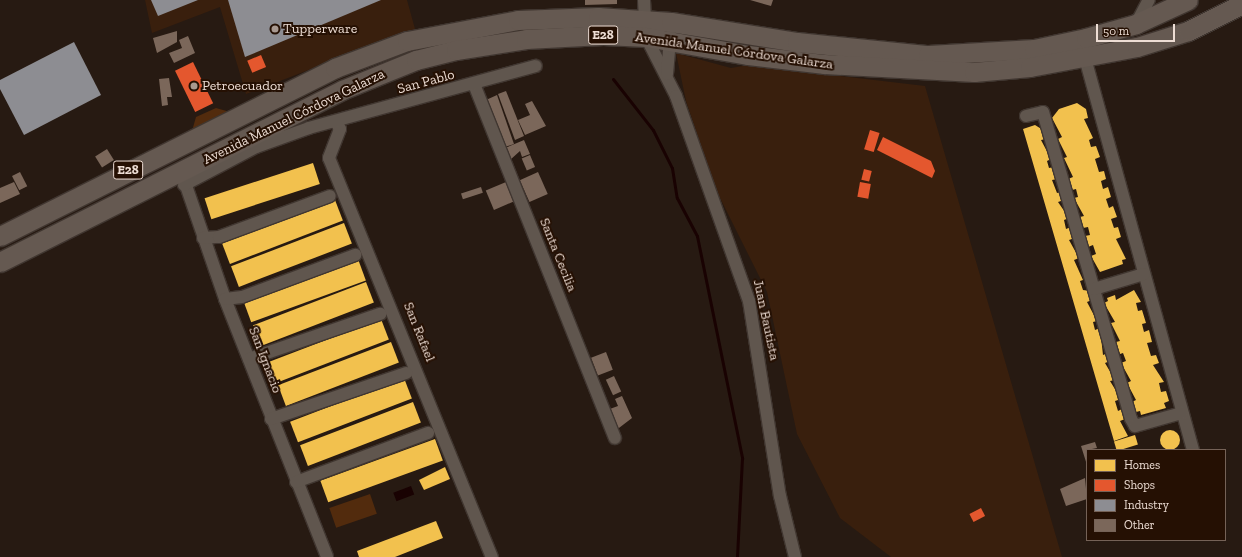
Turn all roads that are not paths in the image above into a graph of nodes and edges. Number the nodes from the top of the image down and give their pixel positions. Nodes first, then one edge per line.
1 (644, 0) edge
2 (1149, 0) edge
3 (1188, 0) edge
4 (1242, 4) edge
5 (670, 22) junction
6 (1136, 24) junction
7 (645, 28) junction
8 (669, 42) junction
9 (1085, 58) junction
10 (536, 66) dead end
11 (667, 74) junction
12 (474, 84) junction
13 (1026, 116) dead end
14 (233, 118) junction
15 (336, 122) junction
16 (250, 145) junction
17 (182, 178) junction
18 (330, 196) dead end
19 (0, 236) edge
20 (203, 238) junction
21 (355, 255) dead end
22 (0, 262) edge
23 (1144, 274) junction
24 (1094, 289) junction
25 (225, 299) junction
26 (380, 314) dead end
27 (249, 359) junction
28 (406, 373) dead end
29 (1182, 413) junction
30 (271, 419) junction
31 (428, 433) dead end
32 (615, 438) dead end
33 (1193, 449) edge
34 (296, 482) junction
35 (327, 557) edge
36 (492, 557) edge
37 (795, 557) edge

1 - 7 street
2 - 6 street
3 - 6 main road, Avenida Manuel Córdova Galarza / E28
4 - 9 main road, Avenida Manuel Córdova Galarza / E28
5 - 6 main road, Avenida Manuel Córdova Galarza / E28
5 - 7 main road, Avenida Manuel Córdova Galarza / E28
5 - 8 street, Juan Bautista
7 - 8 main road, Avenida Manuel Córdova Galarza / E28
7 - 11 street, Juan Bautista
7 - 14 main road, Avenida Manuel Córdova Galarza / E28
7 - 16 main road, Avenida Manuel Córdova Galarza / E28
8 - 9 main road, Avenida Manuel Córdova Galarza / E28
8 - 11 street, Juan Bautista
9 - 23 street
10 - 12 street, San Pablo
11 - 37 street, Juan Bautista
12 - 15 street, San Pablo
12 - 32 street, Santa Cecilia
13 - 24 street
14 - 16 main road
14 - 19 main road, Avenida Manuel Córdova Galarza / E28
15 - 16 street, San Pablo
15 - 36 street, San Rafael
16 - 17 main road, Avenida Manuel Córdova Galarza / E28
17 - 20 street, San Ignacio
17 - 22 main road, Avenida Manuel Córdova Galarza / E28
18 - 20 street
20 - 25 street, San Ignacio
21 - 25 street
23 - 24 street
23 - 29 street
24 - 29 street
25 - 27 street, San Ignacio
26 - 27 street
27 - 30 street, San Ignacio
28 - 30 street
29 - 33 street
30 - 34 street, San Ignacio
31 - 34 street
34 - 35 street, San Ignacio

